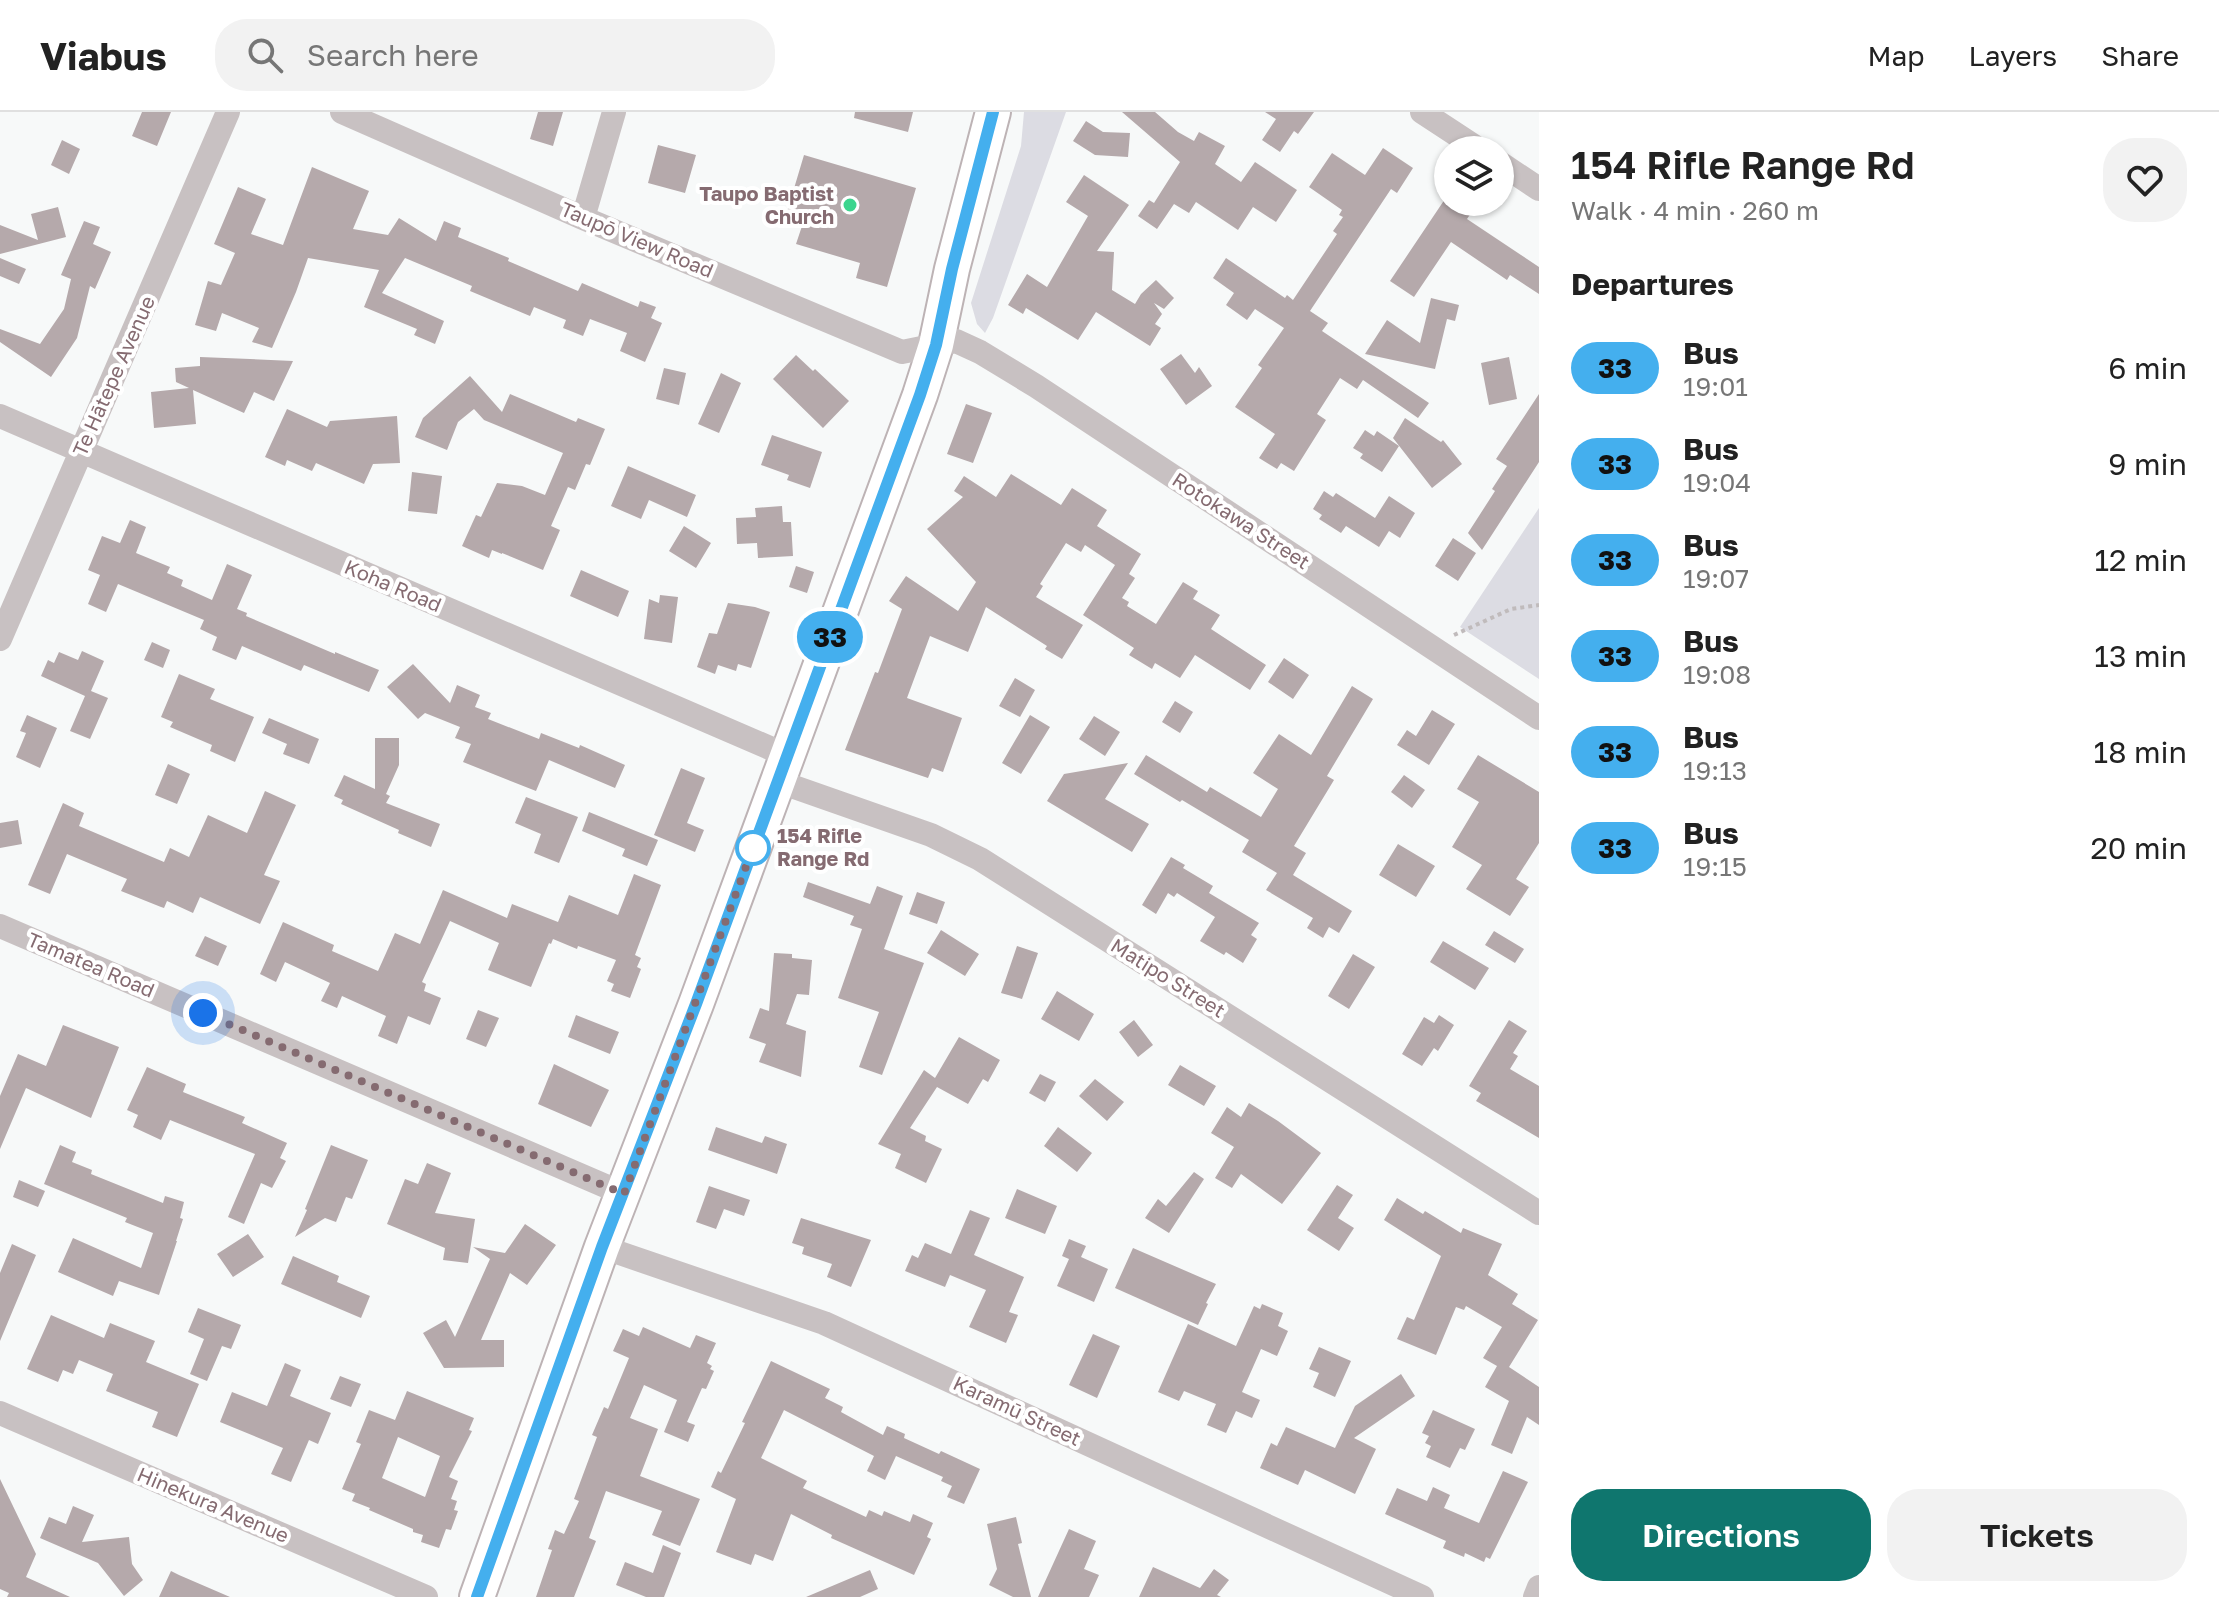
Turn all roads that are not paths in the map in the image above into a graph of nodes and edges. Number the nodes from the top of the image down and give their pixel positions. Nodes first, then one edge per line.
1 (228, 112) edge
2 (342, 112) edge
3 (614, 112) edge
4 (993, 112) edge
5 (1422, 112) edge
6 (1459, 136) edge
7 (1514, 172) edge
8 (1539, 189) edge
9 (583, 218) junction
10 (936, 345) junction
11 (0, 416) edge
12 (80, 450) junction
13 (0, 639) edge
14 (1539, 718) edge
15 (782, 768) junction
16 (0, 926) edge
17 (624, 1194) junction
18 (1539, 1213) edge
19 (602, 1247) junction
20 (0, 1413) edge
21 (1539, 1587) edge
22 (426, 1597) edge
23 (477, 1597) edge
24 (1422, 1597) edge
25 (1535, 1597) edge

1 - 12 street, Te Hātepe Avenue
2 - 9 street, Taupō View Road
3 - 9 street
4 - 10 street
5 - 6 street
7 - 8 street
9 - 10 street, Taupō View Road
10 - 14 street, Rotokawa Street
10 - 15 street
11 - 12 street, Koha Road
12 - 13 street, Te Hātepe Avenue
12 - 15 street, Koha Road
15 - 17 street
15 - 18 street, Matipo Street
16 - 17 street, Tamatea Road
17 - 19 street
19 - 23 street
19 - 24 street, Karamū Street
20 - 22 street, Hinekura Avenue
21 - 25 street

